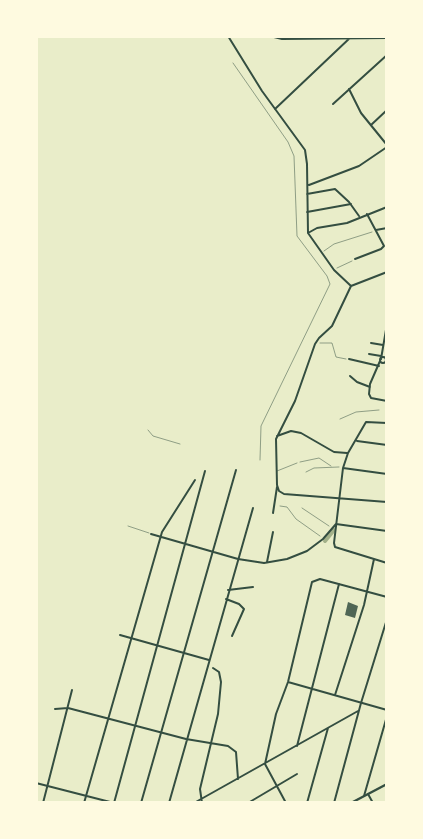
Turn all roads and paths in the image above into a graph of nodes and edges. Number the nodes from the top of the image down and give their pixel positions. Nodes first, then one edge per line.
1 (228, 36) edge
2 (271, 37) edge
3 (351, 37) edge
4 (308, 38) edge
5 (387, 38) edge
6 (387, 56) edge
7 (233, 63) dead end
8 (349, 89) junction
9 (333, 104) dead end
10 (275, 109) junction
11 (387, 110) edge
12 (372, 125) junction
13 (387, 146) edge
14 (308, 185) junction
15 (307, 194) junction
16 (350, 204) junction
17 (387, 207) edge
18 (307, 212) junction
19 (367, 214) junction
20 (360, 217) junction
21 (387, 228) edge
22 (376, 230) junction
23 (308, 233) junction
24 (384, 247) junction
25 (387, 251) edge
26 (321, 254) junction
27 (356, 259) joint
28 (334, 270) junction
29 (387, 272) edge
30 (351, 286) junction
31 (387, 326) edge
32 (316, 343) junction
33 (371, 343) dead end
34 (383, 345) junction
35 (369, 354) dead end
36 (349, 359) joint
37 (381, 359) junction
38 (379, 366) junction
39 (350, 376) dead end
40 (370, 387) junction
41 (387, 401) edge
42 (379, 410) dead end
43 (340, 419) dead end
44 (387, 424) edge
45 (148, 430) dead end
46 (277, 436) junction
47 (357, 441) junction
48 (180, 444) dead end
49 (387, 445) edge
50 (348, 453) junction
51 (260, 460) dead end
52 (297, 463) joint
53 (332, 466) junction
54 (343, 468) junction
55 (236, 470) dead end
56 (205, 471) dead end
57 (276, 472) junction
58 (306, 472) dead end
59 (387, 474) edge
60 (195, 480) dead end
61 (277, 484) junction
62 (340, 498) junction
63 (387, 502) edge
64 (280, 506) dead end
65 (253, 508) dead end
66 (302, 508) dead end
67 (273, 513) dead end
68 (336, 524) junction
69 (128, 526) dead end
70 (332, 529) junction
71 (387, 531) edge
72 (273, 532) dead end
73 (151, 534) joint
74 (160, 536) junction
75 (323, 539) junction
76 (186, 544) junction
77 (213, 552) junction
78 (238, 559) junction
79 (374, 559) junction
80 (267, 562) junction
81 (387, 563) edge
82 (339, 584) junction
83 (253, 587) dead end
84 (228, 590) junction
85 (367, 591) junction
86 (387, 597) edge
87 (226, 599) junction
88 (387, 619) edge
89 (120, 635) dead end
90 (232, 636) dead end
91 (132, 638) junction
92 (158, 645) junction
93 (184, 653) junction
94 (209, 660) junction
95 (213, 668) dead end
96 (288, 682) junction
97 (312, 688) junction
98 (72, 690) dead end
99 (335, 695) junction
100 (360, 703) junction
101 (68, 708) junction
102 (55, 709) dead end
103 (387, 710) edge
104 (358, 711) junction
105 (387, 716) edge
106 (110, 718) junction
107 (135, 724) junction
108 (328, 728) junction
109 (161, 732) junction
110 (186, 739) junction
111 (212, 744) junction
112 (297, 746) junction
113 (265, 764) junction
114 (297, 774) dead end
115 (238, 779) junction
116 (36, 783) edge
117 (387, 784) edge
118 (48, 786) junction
119 (278, 786) junction
120 (368, 793) junction
121 (87, 795) junction
122 (364, 796) junction
123 (200, 799) junction
124 (43, 803) edge
125 (84, 803) edge
126 (114, 803) edge
127 (141, 803) edge
128 (169, 803) edge
129 (194, 803) edge
130 (202, 803) edge
131 (248, 803) edge
132 (286, 803) edge
133 (307, 803) edge
134 (334, 803) edge
135 (351, 803) edge
136 (373, 803) edge

1 - 10 street
2 - 4 street
3 - 4 street
3 - 5 street
3 - 10 street
6 - 8 street
7 - 51 lane
8 - 9 street
8 - 12 street
10 - 14 street
11 - 12 street
12 - 13 street
13 - 14 street
14 - 15 street
15 - 16 street
15 - 18 street
16 - 18 street
16 - 20 street
17 - 19 street
18 - 23 street
19 - 20 street
19 - 22 street
20 - 23 street
21 - 22 street
22 - 24 street
22 - 26 path
23 - 26 street
24 - 25 street
24 - 27 street
26 - 28 street
27 - 28 path
28 - 30 street
29 - 30 street
30 - 32 street
31 - 34 street
32 - 36 path
32 - 46 street
33 - 34 street
34 - 37 street
35 - 37 street
36 - 38 street
37 - 38 street
38 - 40 street
39 - 40 street
40 - 41 street
42 - 43 path
44 - 47 street
45 - 48 lane
46 - 50 street
46 - 57 street
47 - 49 street
47 - 50 street
50 - 54 street
52 - 53 path
52 - 57 lane
53 - 54 path
53 - 58 path
54 - 59 street
54 - 62 street
55 - 77 street
56 - 76 street
57 - 61 street
60 - 74 street
61 - 62 street
61 - 67 street
62 - 63 street
62 - 68 street
64 - 75 path
65 - 78 street
66 - 70 path
68 - 70 street
68 - 71 street
68 - 79 street
69 - 73 lane
70 - 75 street
72 - 80 street
73 - 74 street
74 - 76 street
74 - 91 street
75 - 80 street
76 - 77 street
76 - 92 street
77 - 78 street
77 - 93 street
78 - 80 street
78 - 84 street
79 - 81 street
79 - 85 street
82 - 85 street
82 - 96 street
82 - 97 street
83 - 84 street
84 - 87 street
85 - 86 street
85 - 99 street
87 - 90 street
87 - 94 street
88 - 100 street
89 - 91 street
91 - 92 street
91 - 106 street
92 - 93 street
92 - 107 street
93 - 94 street
93 - 109 street
94 - 110 street
95 - 111 street
96 - 97 street
96 - 113 street
97 - 99 street
97 - 112 street
98 - 101 street
99 - 100 street
100 - 103 street
100 - 104 street
101 - 102 street
101 - 106 street
101 - 118 street
104 - 108 street
104 - 134 street
105 - 122 street
106 - 107 street
106 - 121 street
107 - 109 street
107 - 126 street
108 - 112 street
108 - 133 street
109 - 110 street
109 - 127 street
110 - 111 street
110 - 128 street
111 - 115 street
111 - 123 street
112 - 113 street
113 - 115 street
113 - 119 street
114 - 119 street
115 - 123 street
116 - 118 street
117 - 120 main road
118 - 121 street
118 - 124 street
119 - 131 street
119 - 132 street
120 - 122 main road
120 - 136 street
121 - 125 street
121 - 126 street
122 - 135 main road
123 - 129 street
123 - 130 street

